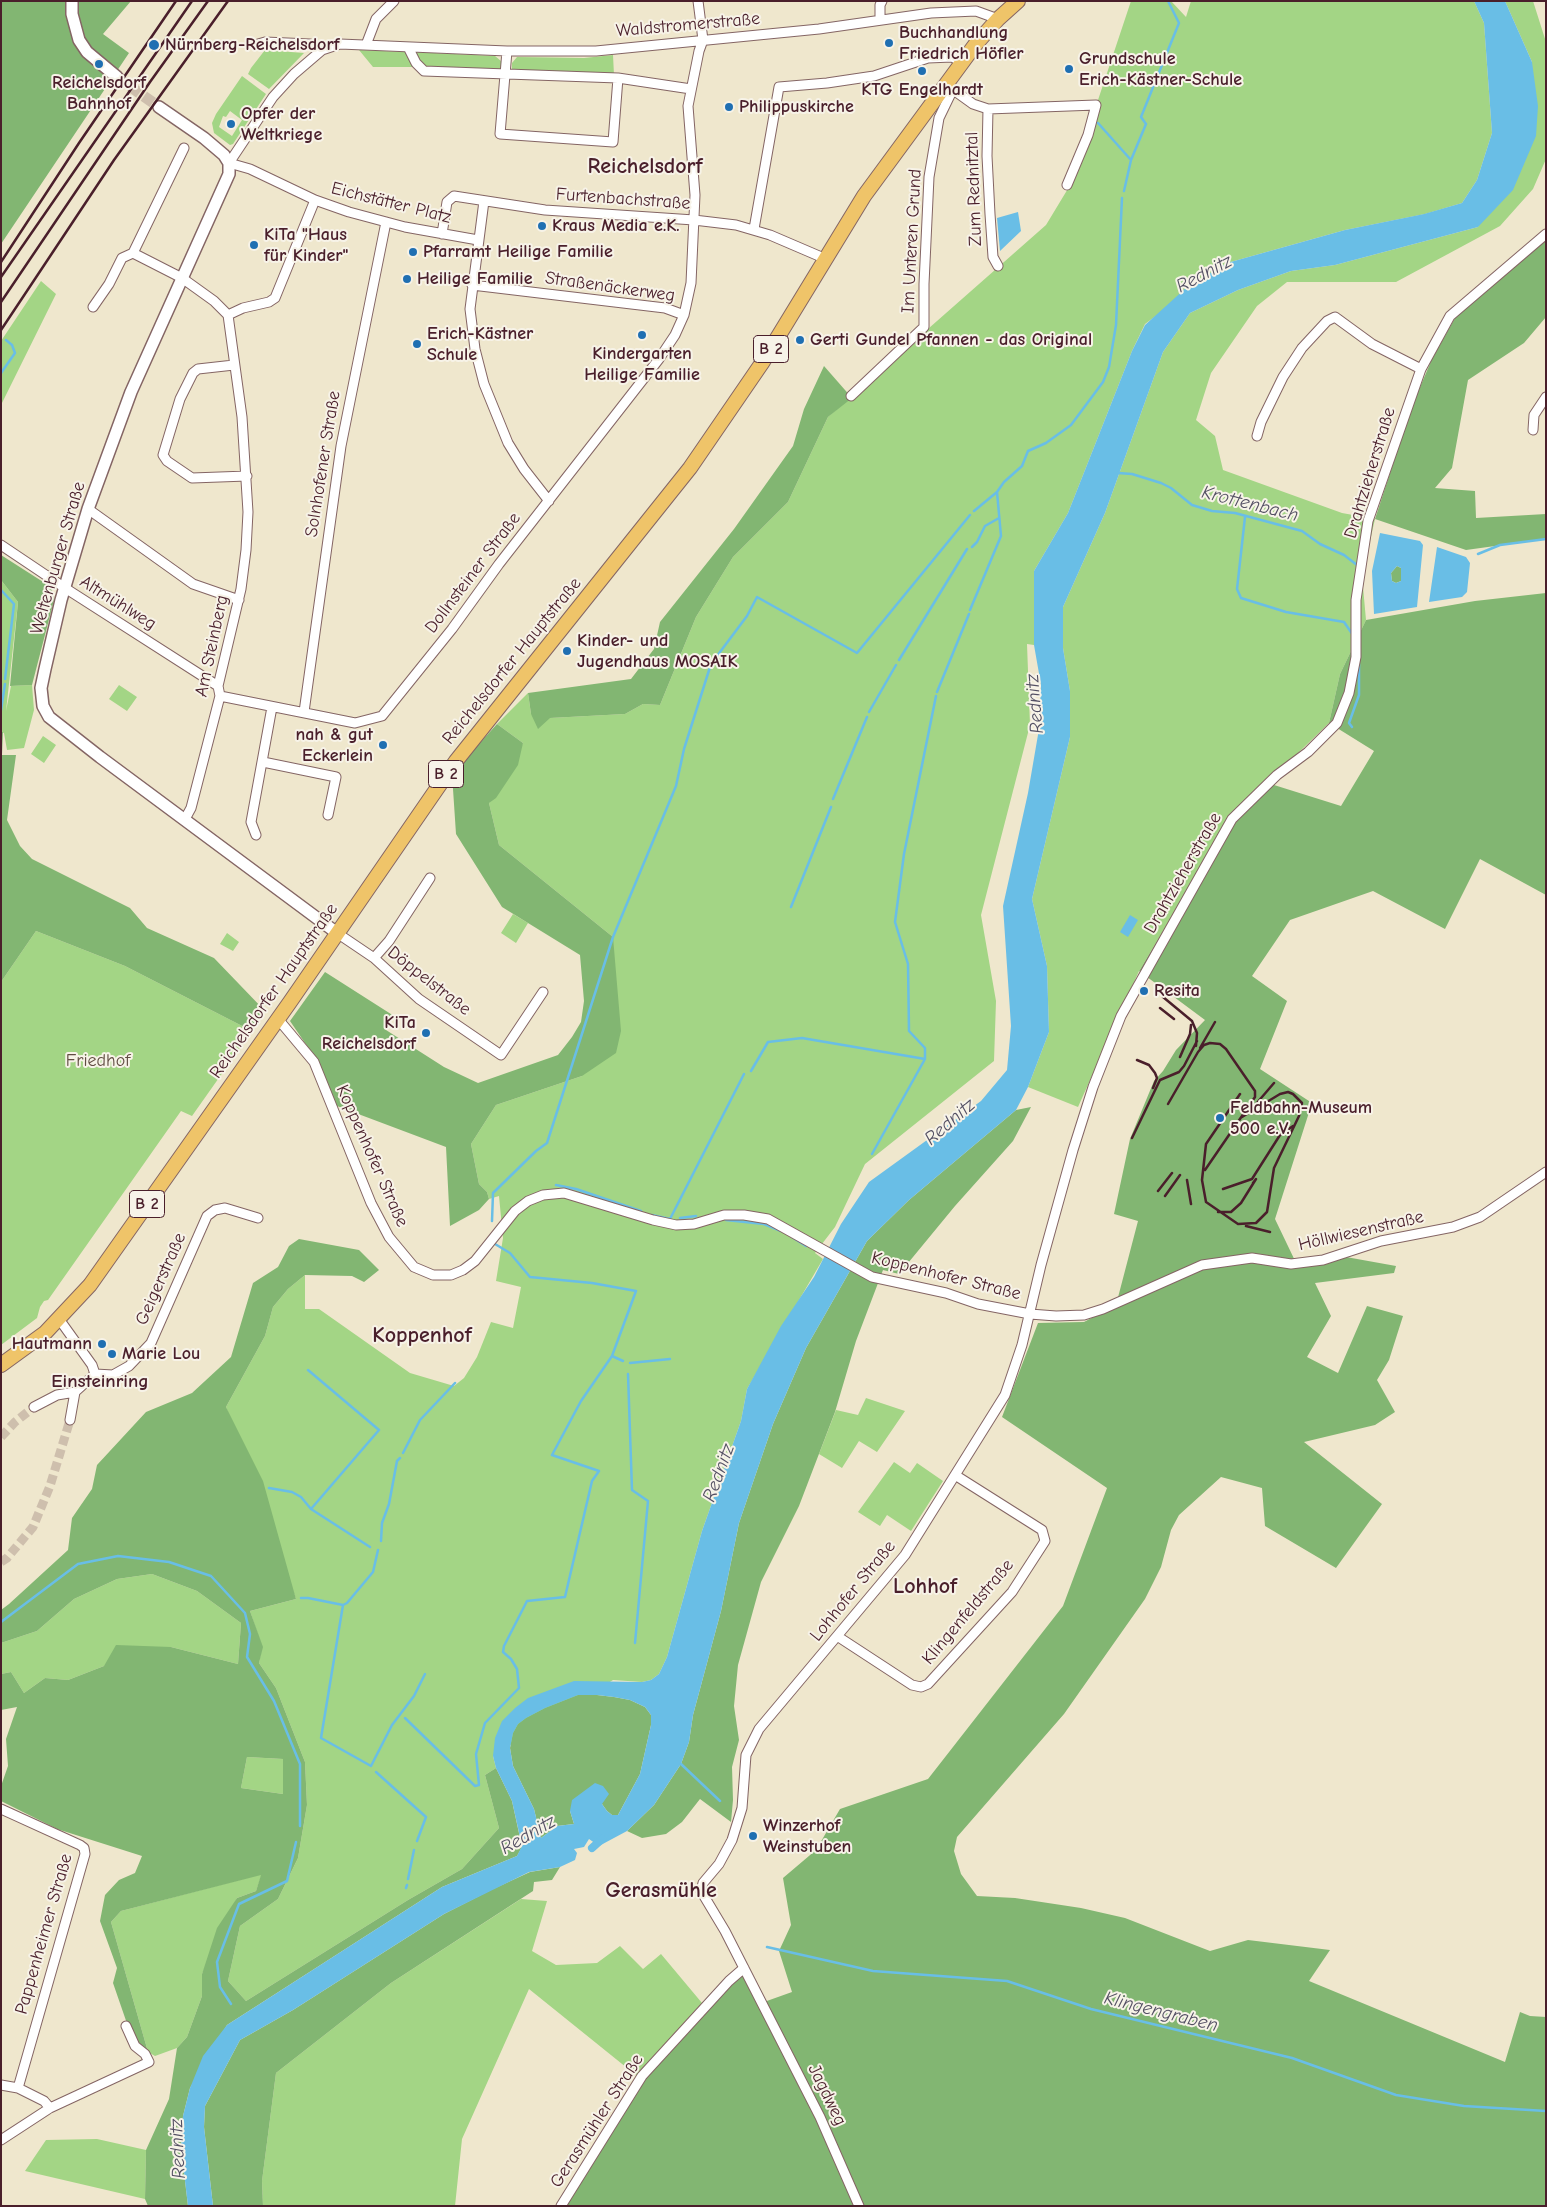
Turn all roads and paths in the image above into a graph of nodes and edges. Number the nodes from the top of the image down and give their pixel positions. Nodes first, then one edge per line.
1 (72, 1) edge
2 (394, 1) edge
3 (698, 1) edge
4 (882, 1) edge
5 (1018, 1) edge
6 (998, 19) junction
7 (880, 20) junction
8 (703, 40) junction
9 (258, 44) dead end
10 (366, 45) junction
11 (408, 47) junction
12 (322, 50) junction
13 (507, 51) junction
14 (962, 62) junction
15 (505, 74) junction
16 (117, 77) tunnel mouth
17 (618, 78) junction
18 (949, 87) junction
19 (691, 89) junction
20 (159, 106) tunnel mouth
21 (988, 109) junction
22 (184, 148) dead end
23 (229, 163) junction
24 (1067, 185) dead end
25 (315, 200) junction
26 (484, 201) junction
27 (694, 220) junction
28 (386, 222) junction
29 (754, 229) junction
30 (442, 234) junction
31 (1546, 234) edge
32 (478, 240) junction
33 (132, 253) junction
34 (826, 259) junction
35 (998, 266) dead end
36 (182, 278) junction
37 (472, 285) junction
38 (93, 308) dead end
39 (684, 314) junction
40 (228, 315) junction
41 (234, 365) junction
42 (1421, 369) junction
43 (851, 396) dead end
44 (1546, 397) edge
45 (1533, 430) dead end
46 (1257, 436) dead end
47 (247, 476) junction
48 (549, 500) junction
49 (88, 509) junction
50 (1, 545) edge
51 (64, 588) junction
52 (239, 600) junction
53 (218, 686) junction
54 (220, 696) junction
55 (272, 707) junction
56 (304, 712) junction
57 (263, 762) junction
58 (328, 815) dead end
59 (185, 819) junction
60 (256, 835) dead end
61 (430, 878) dead end
62 (337, 934) junction
63 (374, 958) junction
64 (543, 992) dead end
65 (278, 1019) junction
66 (1546, 1172) edge
67 (258, 1218) dead end
68 (1030, 1314) junction
69 (59, 1319) junction
70 (1, 1365) edge
71 (95, 1374) junction
72 (75, 1392) junction
73 (34, 1407) tunnel mouth
74 (70, 1420) tunnel mouth
75 (954, 1475) junction
76 (837, 1636) junction
77 (1, 1809) edge
78 (703, 1883) joint
79 (744, 1968) junction
80 (126, 2026) dead end
81 (1, 2085) edge
82 (18, 2088) junction
83 (50, 2108) junction
84 (1, 2140) edge
85 (561, 2206) edge
86 (860, 2206) edge

1 - 16 street
2 - 10 street
3 - 8 street
4 - 7 street
5 - 6 main road, Reichelsdorfer Hauptstraße / B 2
6 - 7 street, Waldstromerstraße
6 - 14 main road, Reichelsdorfer Hauptstraße / B 2
7 - 8 street, Waldstromerstraße
8 - 13 street, Waldstromerstraße
8 - 19 street, Dollnsteiner Straße
9 - 12 street, Waldstromerstraße
10 - 11 street, Waldstromerstraße
10 - 12 street, Waldstromerstraße
11 - 13 street, Waldstromerstraße
11 - 15 street
12 - 23 street, Waldstromerstraße
13 - 15 street
14 - 18 main road, Reichelsdorfer Hauptstraße / B 2
14 - 29 street
15 - 17 street
15 - 17 street
17 - 19 street
18 - 21 street
18 - 34 main road, Reichelsdorfer Hauptstraße / B 2
18 - 43 street, Im Unteren Grund
19 - 27 street, Dollnsteiner Straße
20 - 23 street
21 - 24 street
21 - 35 street, Zum Rednitztal
22 - 33 street
23 - 25 street, Eichstätter Platz
23 - 36 street, Weltenburger Straße
25 - 28 street, Eichstätter Platz
25 - 40 street
26 - 27 street, Furtenbachstraße
26 - 30 street, Furtenbachstraße
26 - 32 street
27 - 29 street, Furtenbachstraße
27 - 39 street, Dollnsteiner Straße
28 - 30 street, Eichstätter Platz
28 - 56 street, Solnhofener Straße
29 - 34 street, Furtenbachstraße
30 - 32 street, Eichstätter Platz
31 - 42 street, Drahtzieherstraße
32 - 37 street
33 - 36 street
33 - 38 street
34 - 62 main road, Reichelsdorfer Hauptstraße / B 2
36 - 40 street
36 - 49 street, Weltenburger Straße
37 - 39 street, Straßenäckerweg
37 - 48 street
39 - 48 street, Dollnsteiner Straße
40 - 41 street, Am Steinberg
41 - 47 street, Am Steinberg
41 - 47 street
42 - 46 street
42 - 68 street, Drahtzieherstraße
44 - 45 street
47 - 52 street, Am Steinberg
48 - 56 street, Dollnsteiner Straße
49 - 51 street, Weltenburger Straße
49 - 52 street
50 - 51 street, Altmühlweg
51 - 53 street, Altmühlweg
51 - 59 street, Weltenburger Straße
52 - 53 street, Am Steinberg
53 - 54 street, Am Steinberg
54 - 55 street, Dollnsteiner Straße
54 - 59 street, Am Steinberg
55 - 56 street, Dollnsteiner Straße
55 - 57 street
57 - 58 street
57 - 60 street
59 - 62 street, Weltenburger Straße
61 - 63 street
62 - 63 street, Döppelstraße
62 - 65 main road, Reichelsdorfer Hauptstraße / B 2
63 - 64 street, Döppelstraße
65 - 68 street, Koppenhofer Straße
65 - 69 main road, Reichelsdorfer Hauptstraße / B 2
66 - 68 street, Höllwiesenstraße
67 - 71 street, Geigerstraße
68 - 75 street, Lohhofer Straße
69 - 70 main road, Reichelsdorfer Hauptstraße / B 2
69 - 71 street
71 - 72 street
72 - 73 street
72 - 74 street
75 - 76 street, Lohhofer Straße
75 - 76 street, Klingenfeldstraße
76 - 78 street, Lohhofer Straße
77 - 82 street, Pappenheimer Straße
78 - 79 street, Jagdweg
79 - 85 street, Gerasmühler Straße
79 - 86 street, Jagdweg
80 - 83 street
81 - 82 street
82 - 83 street
83 - 84 street

